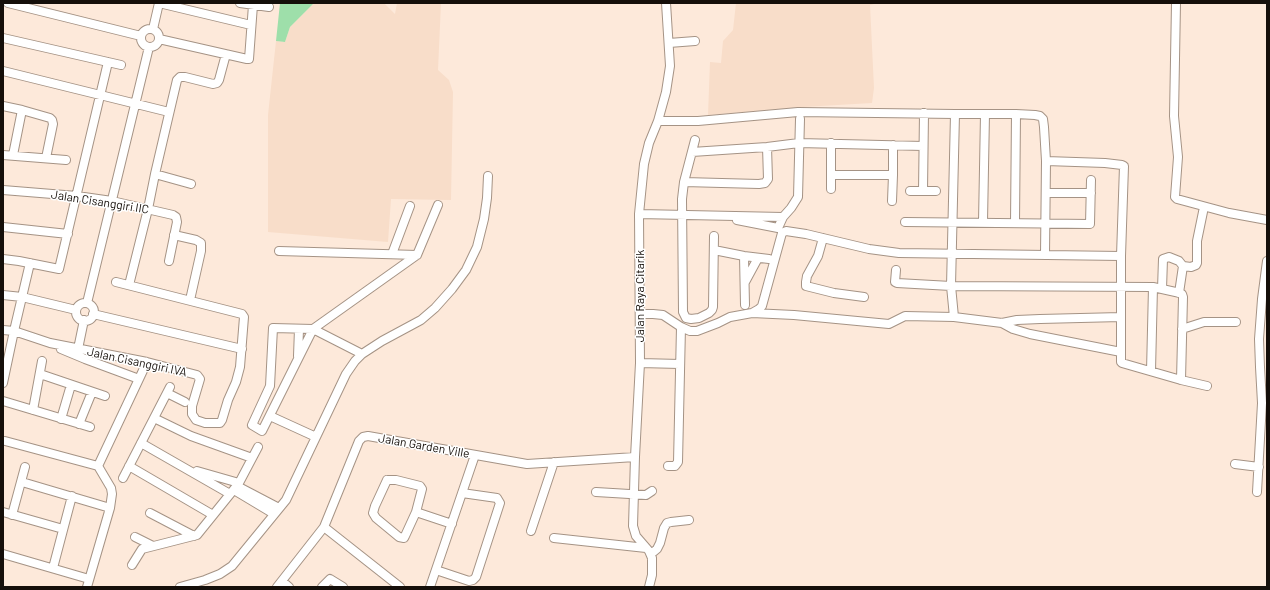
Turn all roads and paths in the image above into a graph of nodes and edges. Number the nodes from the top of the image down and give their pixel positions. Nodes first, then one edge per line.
1 (8, 3) edge
2 (159, 3) edge
3 (240, 3) edge
4 (666, 3) edge
5 (1176, 3) edge
6 (254, 5) junction
7 (269, 7) dead end
8 (251, 25) junction
9 (152, 29) junction
10 (141, 36) junction
11 (3, 39) edge
12 (159, 39) junction
13 (695, 41) dead end
14 (669, 43) junction
15 (149, 47) junction
16 (226, 54) junction
17 (108, 62) junction
18 (121, 65) dead end
19 (3, 71) edge
20 (101, 95) junction
21 (135, 104) junction
22 (3, 106) edge
23 (22, 110) junction
24 (169, 112) junction
25 (924, 113) junction
26 (955, 114) junction
27 (985, 114) junction
28 (1016, 114) junction
29 (800, 119) dead end
30 (658, 121) junction
31 (695, 140) dead end
32 (799, 143) junction
33 (831, 143) junction
34 (893, 145) junction
35 (923, 146) junction
36 (767, 147) junction
37 (692, 152) junction
38 (3, 155) edge
39 (13, 155) junction
40 (46, 158) junction
41 (66, 160) dead end
42 (1046, 160) junction
43 (155, 174) junction
44 (831, 175) junction
45 (893, 175) junction
46 (488, 176) dead end
47 (1091, 180) dead end
48 (684, 182) junction
49 (191, 184) dead end
50 (830, 189) dead end
51 (3, 190) edge
52 (910, 190) dead end
53 (923, 191) junction
54 (936, 191) dead end
55 (1046, 193) junction
56 (1090, 193) junction
57 (77, 196) junction
58 (112, 201) junction
59 (892, 201) dead end
60 (438, 205) dead end
61 (410, 206) dead end
62 (1204, 207) junction
63 (148, 209) junction
64 (639, 214) junction
65 (682, 215) junction
66 (1267, 220) edge
67 (953, 221) junction
68 (904, 222) dead end
69 (983, 222) junction
70 (1015, 223) junction
71 (1046, 223) junction
72 (3, 227) edge
73 (68, 234) junction
74 (174, 235) junction
75 (714, 236) dead end
76 (823, 238) junction
77 (714, 250) junction
78 (279, 251) dead end
79 (392, 254) junction
80 (951, 254) junction
81 (417, 255) junction
82 (1045, 255) junction
83 (744, 256) junction
84 (1121, 256) junction
85 (758, 258) junction
86 (3, 259) edge
87 (169, 260) dead end
88 (769, 260) dead end
89 (1267, 261) edge
90 (30, 263) junction
91 (1183, 266) junction
92 (896, 270) dead end
93 (116, 282) dead end
94 (744, 282) junction
95 (129, 285) junction
96 (951, 286) junction
97 (1121, 287) junction
98 (1153, 287) junction
99 (1162, 289) junction
100 (1179, 292) junction
101 (3, 295) edge
102 (22, 297) junction
103 (864, 297) dead end
104 (190, 300) junction
105 (87, 303) junction
106 (745, 305) dead end
107 (76, 310) junction
108 (752, 313) junction
109 (93, 314) junction
110 (640, 314) junction
111 (954, 317) junction
112 (1121, 317) junction
113 (84, 320) junction
114 (1236, 322) dead end
115 (1002, 323) junction
116 (681, 327) junction
117 (299, 329) junction
118 (1182, 329) junction
119 (3, 330) edge
120 (313, 330) junction
121 (14, 331) junction
122 (50, 343) junction
123 (78, 349) junction
124 (242, 349) junction
125 (1120, 352) junction
126 (362, 354) junction
127 (298, 360) junction
128 (42, 361) dead end
129 (147, 362) junction
130 (640, 363) junction
131 (680, 364) junction
132 (1151, 371) junction
133 (40, 374) junction
134 (139, 379) junction
135 (1181, 380) junction
136 (3, 383) edge
137 (71, 385) junction
138 (1207, 386) dead end
139 (92, 392) junction
140 (105, 396) dead end
141 (3, 401) edge
142 (186, 402) dead end
143 (33, 410) junction
144 (270, 416) junction
145 (154, 418) junction
146 (61, 419) junction
147 (79, 424) junction
148 (90, 427) dead end
149 (316, 437) junction
150 (4, 440) edge
151 (141, 443) junction
152 (258, 447) dead end
153 (475, 455) junction
154 (635, 457) junction
155 (252, 458) junction
156 (554, 462) junction
157 (1262, 462) edge
158 (1234, 464) dead end
159 (98, 466) junction
160 (130, 466) junction
161 (668, 466) dead end
162 (25, 467) dead end
163 (183, 467) junction
164 (123, 478) dead end
165 (22, 482) junction
166 (235, 488) junction
167 (652, 491) dead end
168 (596, 492) dead end
169 (1257, 492) dead end
170 (462, 493) junction
171 (72, 496) junction
172 (634, 496) junction
173 (110, 508) junction
174 (277, 511) junction
175 (3, 512) edge
176 (416, 512) junction
177 (150, 513) dead end
178 (12, 515) junction
179 (213, 515) junction
180 (689, 520) dead end
181 (452, 524) junction
182 (324, 528) junction
183 (63, 529) junction
184 (531, 531) dead end
185 (194, 536) junction
186 (136, 537) dead end
187 (554, 538) dead end
188 (153, 546) junction
189 (648, 551) junction
190 (3, 554) edge
191 (132, 564) dead end
192 (53, 568) junction
193 (436, 570) junction
194 (88, 583) edge
195 (280, 584) edge
196 (180, 587) edge
197 (289, 587) edge
198 (322, 587) edge
199 (342, 587) edge
200 (400, 587) edge
201 (430, 587) edge
202 (649, 587) edge

1 - 10 street
2 - 8 street
2 - 9 street
3 - 6 street
4 - 14 street, Jalan Raya Citarik
5 - 62 street
6 - 7 street
6 - 8 street
8 - 16 street
9 - 10 street
9 - 12 street
10 - 15 street
11 - 17 street
12 - 15 street
12 - 16 street
13 - 14 street
14 - 30 street, Jalan Raya Citarik
15 - 21 street
16 - 24 street
17 - 18 street
17 - 20 street
19 - 20 street
20 - 21 street
20 - 57 street
21 - 24 street
21 - 58 street
22 - 23 street
23 - 39 street
23 - 40 street
24 - 43 street
25 - 26 street
25 - 30 street
25 - 35 street
26 - 27 street
26 - 67 street
27 - 28 street
27 - 69 street
28 - 42 street
28 - 70 street
29 - 32 street
30 - 64 street, Jalan Raya Citarik
31 - 37 street
32 - 33 street
32 - 36 street
32 - 65 street
33 - 34 street
33 - 44 street
34 - 35 street
34 - 45 street
35 - 53 street
36 - 37 street
36 - 48 street
37 - 48 street
38 - 39 street
39 - 40 street
40 - 41 street
42 - 55 street
42 - 84 street
43 - 49 street
43 - 63 street
44 - 45 street
44 - 50 street
45 - 59 street
46 - 126 street
47 - 56 street
48 - 65 street
51 - 57 street, Jalan Cisanggiri IIC
52 - 53 street
53 - 54 street
55 - 56 street
55 - 71 street
56 - 71 street
57 - 58 street, Jalan Cisanggiri IIC
57 - 73 street
58 - 63 street, Jalan Cisanggiri IIC
58 - 105 street
60 - 81 street
61 - 79 street
62 - 66 street
62 - 91 street
63 - 74 street, Jalan Cisanggiri IIC
63 - 95 street
64 - 65 street
64 - 110 street, Jalan Raya Citarik
65 - 77 street
67 - 68 street
67 - 69 street
67 - 80 street
69 - 70 street
70 - 71 street
71 - 82 street
72 - 73 street
73 - 90 street
74 - 87 street, Jalan Cisanggiri IIC
74 - 104 street
75 - 77 street
76 - 80 street
76 - 103 street
76 - 108 street
77 - 83 street
78 - 79 street
79 - 81 street
80 - 82 street
80 - 96 street
81 - 120 street
82 - 84 street
83 - 85 street
83 - 94 street
84 - 97 street
85 - 88 street
85 - 94 street
86 - 90 street
89 - 157 street
90 - 102 street
91 - 99 street
91 - 100 street
92 - 96 street
93 - 95 street, Jalan Cisanggiri IVA
94 - 106 street
95 - 104 street, Jalan Cisanggiri IVA
96 - 97 street
96 - 111 street
97 - 98 street
97 - 112 street
98 - 99 street
98 - 132 street
99 - 100 street
100 - 118 street
101 - 102 street
102 - 107 street
102 - 121 street
104 - 124 street, Jalan Cisanggiri IVA
105 - 107 street
105 - 109 street
107 - 113 street
108 - 111 street
108 - 116 street
109 - 113 street
109 - 124 street
110 - 116 street
110 - 130 street, Jalan Raya Citarik
111 - 115 street
112 - 115 street
112 - 125 street
113 - 123 street
114 - 118 street
115 - 125 street
116 - 131 street
117 - 120 street
117 - 127 street
117 - 144 street
118 - 135 street
119 - 121 street, Jalan Cisanggiri IVA
120 - 126 street
120 - 127 street
121 - 122 street, Jalan Cisanggiri IVA
121 - 136 street
122 - 123 street, Jalan Cisanggiri IVA
122 - 134 street
123 - 129 street, Jalan Cisanggiri IVA
124 - 129 street, Jalan Cisanggiri IVA
125 - 132 street
126 - 149 street
127 - 144 street
128 - 133 street
129 - 134 street
130 - 131 street
130 - 154 street, Jalan Raya Citarik
131 - 161 street
132 - 135 street
133 - 137 street
133 - 143 street
134 - 159 street
135 - 138 street
137 - 139 street
137 - 146 street
139 - 140 street
139 - 147 street
141 - 143 street
142 - 145 street
143 - 146 street
144 - 149 street
145 - 151 street
145 - 155 street
146 - 147 street
147 - 148 street
149 - 174 street
150 - 159 street
151 - 160 street
151 - 163 street
152 - 155 street
153 - 156 street, Jalan Garden Ville
153 - 170 street
153 - 182 street, Jalan Garden Ville
154 - 156 street, Jalan Garden Ville
154 - 172 street, Jalan Raya Citarik
155 - 166 street
156 - 184 street
157 - 158 street
157 - 169 street
159 - 173 street
160 - 164 street
160 - 179 street
162 - 165 street
163 - 166 street
163 - 166 street
165 - 171 street
165 - 178 street
166 - 174 street
166 - 179 street
167 - 172 street
168 - 172 street
170 - 181 street
170 - 193 street
171 - 173 street
171 - 183 street
172 - 189 street, Jalan Raya Citarik
173 - 194 street
174 - 196 street
175 - 178 street
176 - 176 street
176 - 181 street
177 - 185 street
178 - 183 street
179 - 185 street
180 - 189 street
181 - 193 street
182 - 195 street, Jalan Garden Ville
182 - 200 street
183 - 192 street
185 - 188 street
186 - 188 street
187 - 189 street
188 - 191 street
189 - 202 street
190 - 192 street
192 - 194 street
193 - 201 street
195 - 197 street
198 - 199 street

